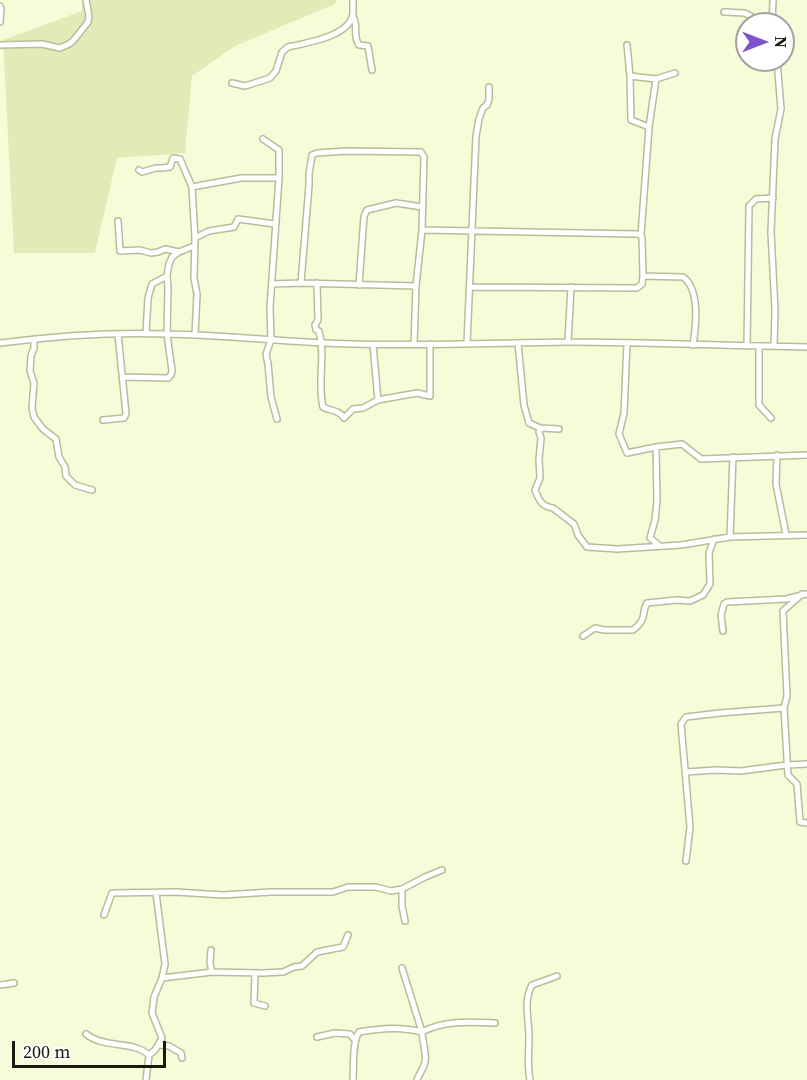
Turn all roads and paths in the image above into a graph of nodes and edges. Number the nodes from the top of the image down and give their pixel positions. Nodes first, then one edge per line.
1 (86, 0) edge
2 (353, 0) edge
3 (0, 6) edge
4 (723, 12) dead end
5 (735, 13) edge
6 (352, 17) junction
7 (0, 22) edge
8 (0, 45) edge
9 (627, 45) dead end
10 (372, 70) dead end
11 (778, 72) edge
12 (675, 73) dead end
13 (630, 76) junction
14 (656, 79) junction
15 (232, 83) dead end
16 (489, 87) dead end
17 (649, 127) junction
18 (263, 139) dead end
19 (139, 170) dead end
20 (279, 178) junction
21 (192, 187) junction
22 (772, 198) junction
23 (422, 207) junction
24 (118, 221) dead end
25 (275, 224) junction
26 (422, 230) junction
27 (473, 232) junction
28 (640, 235) junction
29 (195, 238) junction
30 (194, 246) junction
31 (179, 252) junction
32 (167, 276) junction
33 (643, 276) junction
34 (301, 282) junction
35 (317, 283) junction
36 (272, 284) junction
37 (359, 285) junction
38 (416, 286) junction
39 (470, 287) junction
40 (572, 287) junction
41 (118, 334) junction
42 (146, 334) junction
43 (167, 334) junction
44 (195, 335) junction
45 (34, 339) junction
46 (271, 340) junction
47 (568, 342) junction
48 (0, 343) edge
49 (322, 343) junction
50 (518, 343) junction
51 (430, 344) junction
52 (467, 344) junction
53 (627, 344) junction
54 (373, 345) junction
55 (414, 345) junction
56 (693, 345) junction
57 (747, 346) junction
58 (759, 346) junction
59 (774, 346) junction
60 (807, 346) edge
61 (122, 377) junction
62 (378, 400) junction
63 (771, 418) dead end
64 (102, 420) dead end
65 (278, 420) dead end
66 (540, 428) junction
67 (559, 429) dead end
68 (656, 447) junction
69 (777, 455) junction
70 (807, 455) edge
71 (733, 457) junction
72 (92, 490) dead end
73 (786, 535) junction
74 (807, 535) edge
75 (730, 537) junction
76 (714, 539) junction
77 (660, 546) junction
78 (804, 594) edge
79 (723, 631) dead end
80 (583, 636) dead end
81 (784, 708) junction
82 (807, 764) edge
83 (786, 765) junction
84 (686, 772) junction
85 (807, 823) edge
86 (686, 861) dead end
87 (442, 870) dead end
88 (402, 889) junction
89 (156, 893) junction
90 (104, 915) dead end
91 (405, 921) dead end
92 (348, 935) dead end
93 (211, 950) dead end
94 (402, 968) dead end
95 (212, 972) junction
96 (255, 973) junction
97 (557, 976) dead end
98 (162, 978) junction
99 (14, 983) dead end
100 (0, 985) edge
101 (265, 1006) dead end
102 (495, 1023) dead end
103 (422, 1032) junction
104 (86, 1034) dead end
105 (317, 1036) dead end
106 (354, 1039) junction
107 (159, 1045) junction
108 (149, 1055) junction
109 (182, 1058) dead end
110 (146, 1080) edge
111 (353, 1080) edge
112 (417, 1080) edge
113 (530, 1080) edge

1 - 8 street
2 - 6 street
3 - 7 street
4 - 5 street
6 - 10 street
6 - 15 street
9 - 13 street
11 - 22 street
12 - 14 street
13 - 14 street
13 - 17 street
14 - 17 street
16 - 27 street
17 - 28 street
18 - 20 street
19 - 21 street
20 - 21 street
20 - 25 street
21 - 29 street
22 - 57 street
22 - 59 street
23 - 26 street
23 - 34 street
23 - 37 street
24 - 31 street
25 - 29 street
25 - 36 street
26 - 27 street
26 - 38 street
27 - 28 street
27 - 39 street
28 - 33 street
29 - 30 street
30 - 31 street
30 - 44 street
31 - 32 street
32 - 42 street
32 - 43 street
33 - 40 street
33 - 56 street
34 - 35 street
34 - 36 street
35 - 37 street
35 - 49 street
36 - 46 street
37 - 38 street
38 - 55 street
39 - 40 street
39 - 52 street
40 - 47 street
41 - 42 street
41 - 45 street
41 - 61 street
42 - 43 street
43 - 44 street
43 - 61 street
44 - 46 street
45 - 48 street
45 - 72 street
46 - 49 street
46 - 65 street
47 - 50 street
47 - 53 street
49 - 54 street
49 - 62 street
50 - 52 street
50 - 66 street
51 - 52 street
51 - 55 street
51 - 62 street
53 - 56 street
53 - 68 street
54 - 55 street
54 - 62 street
56 - 57 street
57 - 58 street
58 - 59 street
58 - 63 street
59 - 60 street
61 - 64 street
66 - 67 street
66 - 77 street
68 - 71 street
68 - 77 street
69 - 70 street
69 - 71 street
69 - 73 street
71 - 75 street
73 - 74 street
73 - 75 street
75 - 76 street
76 - 77 street
76 - 80 street
78 - 79 street
78 - 81 street
81 - 83 street
81 - 84 street
82 - 83 street
83 - 84 street
83 - 85 street
84 - 86 street
87 - 88 street
88 - 89 street
88 - 91 street
89 - 90 street
89 - 98 street
92 - 96 street
93 - 95 street
94 - 103 street
95 - 96 street
95 - 98 street
96 - 101 street
97 - 113 street
98 - 107 street
99 - 100 street
102 - 103 street
103 - 106 street
103 - 112 street
104 - 108 street
105 - 106 street
106 - 111 street
107 - 108 street
107 - 109 street
108 - 110 street

